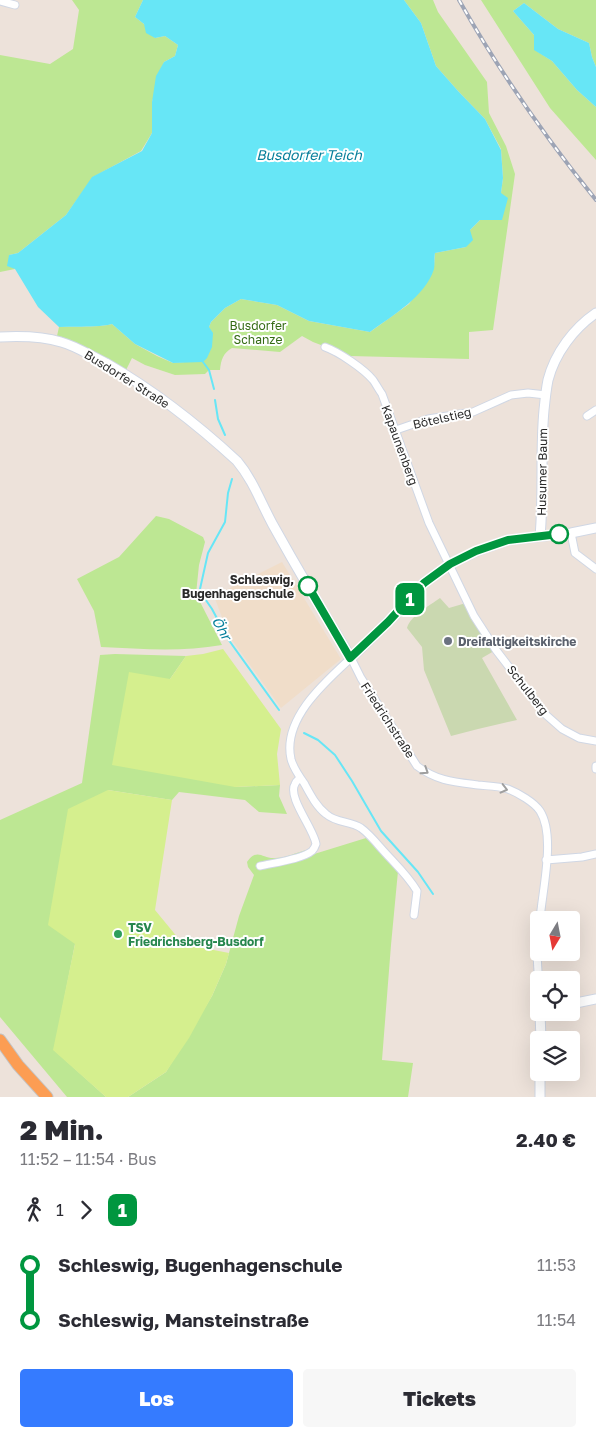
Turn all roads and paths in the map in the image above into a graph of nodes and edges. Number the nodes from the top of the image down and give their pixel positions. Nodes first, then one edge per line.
1 (0, 1) edge
2 (15, 5) dead end
3 (596, 313) edge
4 (0, 337) edge
5 (325, 347) dead end
6 (546, 396) junction
7 (596, 410) edge
8 (587, 416) dead end
9 (396, 430) junction
10 (238, 461) joint
11 (596, 528) edge
12 (571, 533) junction
13 (540, 536) junction
14 (450, 564) junction
15 (596, 569) edge
16 (350, 658) junction
17 (596, 741) edge
18 (300, 778) junction
19 (596, 854) edge
20 (546, 860) junction
21 (260, 866) dead end
22 (541, 911) edge
23 (414, 915) dead end
24 (596, 999) edge
25 (580, 1002) edge
26 (0, 1040) edge
27 (0, 1052) edge
28 (540, 1081) edge
29 (38, 1097) edge
30 (47, 1097) edge
31 (540, 1097) edge

1 - 2 street
3 - 6 street, Husumer Baum
4 - 10 street, Busdorfer Straße
5 - 9 street, Kapaunenberg
6 - 9 street, Bötelstieg
6 - 13 street, Husumer Baum
7 - 8 street
9 - 14 street, Kapaunenberg
10 - 16 street, Friedrichstraße
11 - 12 street
12 - 13 street
12 - 15 street
13 - 14 street
14 - 16 street
14 - 17 street, Schulberg
16 - 18 street
16 -> 20 street, Friedrichstraße
18 - 21 street
18 - 23 street
19 - 20 street
20 - 22 street, Friedrichstraße
24 - 25 street
26 - 30 highway
27 - 29 highway
28 - 31 street

